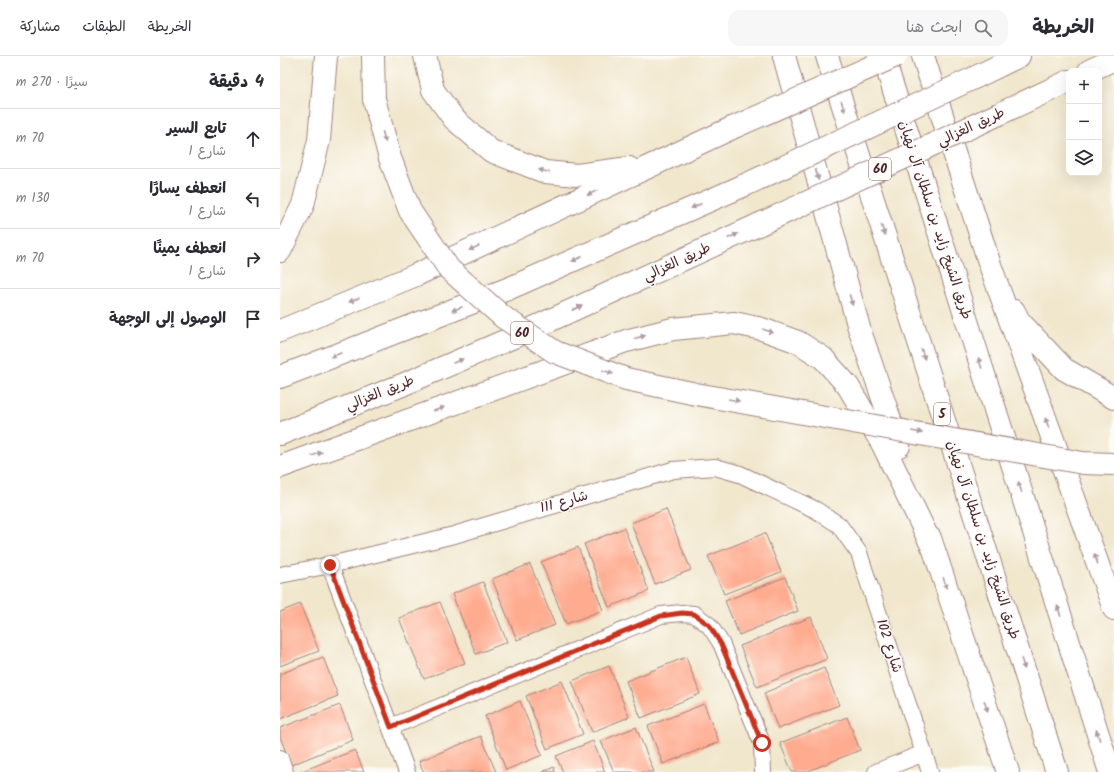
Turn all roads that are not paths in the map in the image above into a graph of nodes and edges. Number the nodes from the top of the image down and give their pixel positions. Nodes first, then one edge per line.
1 (326, 56) edge
2 (374, 56) edge
3 (425, 56) edge
4 (784, 56) edge
5 (827, 56) edge
6 (883, 56) edge
7 (896, 56) edge
8 (923, 56) edge
9 (1019, 56) edge
10 (1114, 59) edge
11 (1095, 68) edge
12 (1066, 82) edge
13 (652, 164) junction
14 (280, 251) edge
15 (989, 262) junction
16 (280, 331) edge
17 (280, 377) edge
18 (1114, 398) edge
19 (280, 434) edge
20 (1114, 464) edge
21 (280, 467) edge
22 (839, 524) joint
23 (934, 550) junction
24 (330, 565) junction
25 (280, 575) edge
26 (1114, 609) edge
27 (391, 727) junction
28 (924, 753) junction
29 (280, 758) edge
30 (285, 772) edge
31 (407, 772) edge
32 (763, 772) edge
33 (876, 772) edge
34 (930, 772) edge
35 (1008, 772) edge
36 (1057, 772) edge
37 (1110, 772) edge

1 - 14 highway
2 -> 20 highway, bridge
13 -> 3 highway
4 -> 23 highway
5 -> 36 highway, طريق الشيخ زايد بن سلطان آل نهيان / 5
37 -> 6 highway, طريق الشيخ زايد بن سلطان آل نهيان
7 - 13 highway, bridge
8 - 15 highway
9 -> 17 highway, bridge
10 - 11 highway
19 -> 12 highway, طريق الغزالي / 60, bridge
13 -> 16 highway
15 - 18 highway
26 -> 15 highway
21 -> 23 highway
22 - 24 street, شارع 111
22 - 28 street, شارع 102
23 -> 35 highway
24 - 25 street, شارع 111
24 - 27 street
27 - 31 street
27 - 32 street
28 - 33 street
28 - 34 street, شارع 102
29 - 30 street

